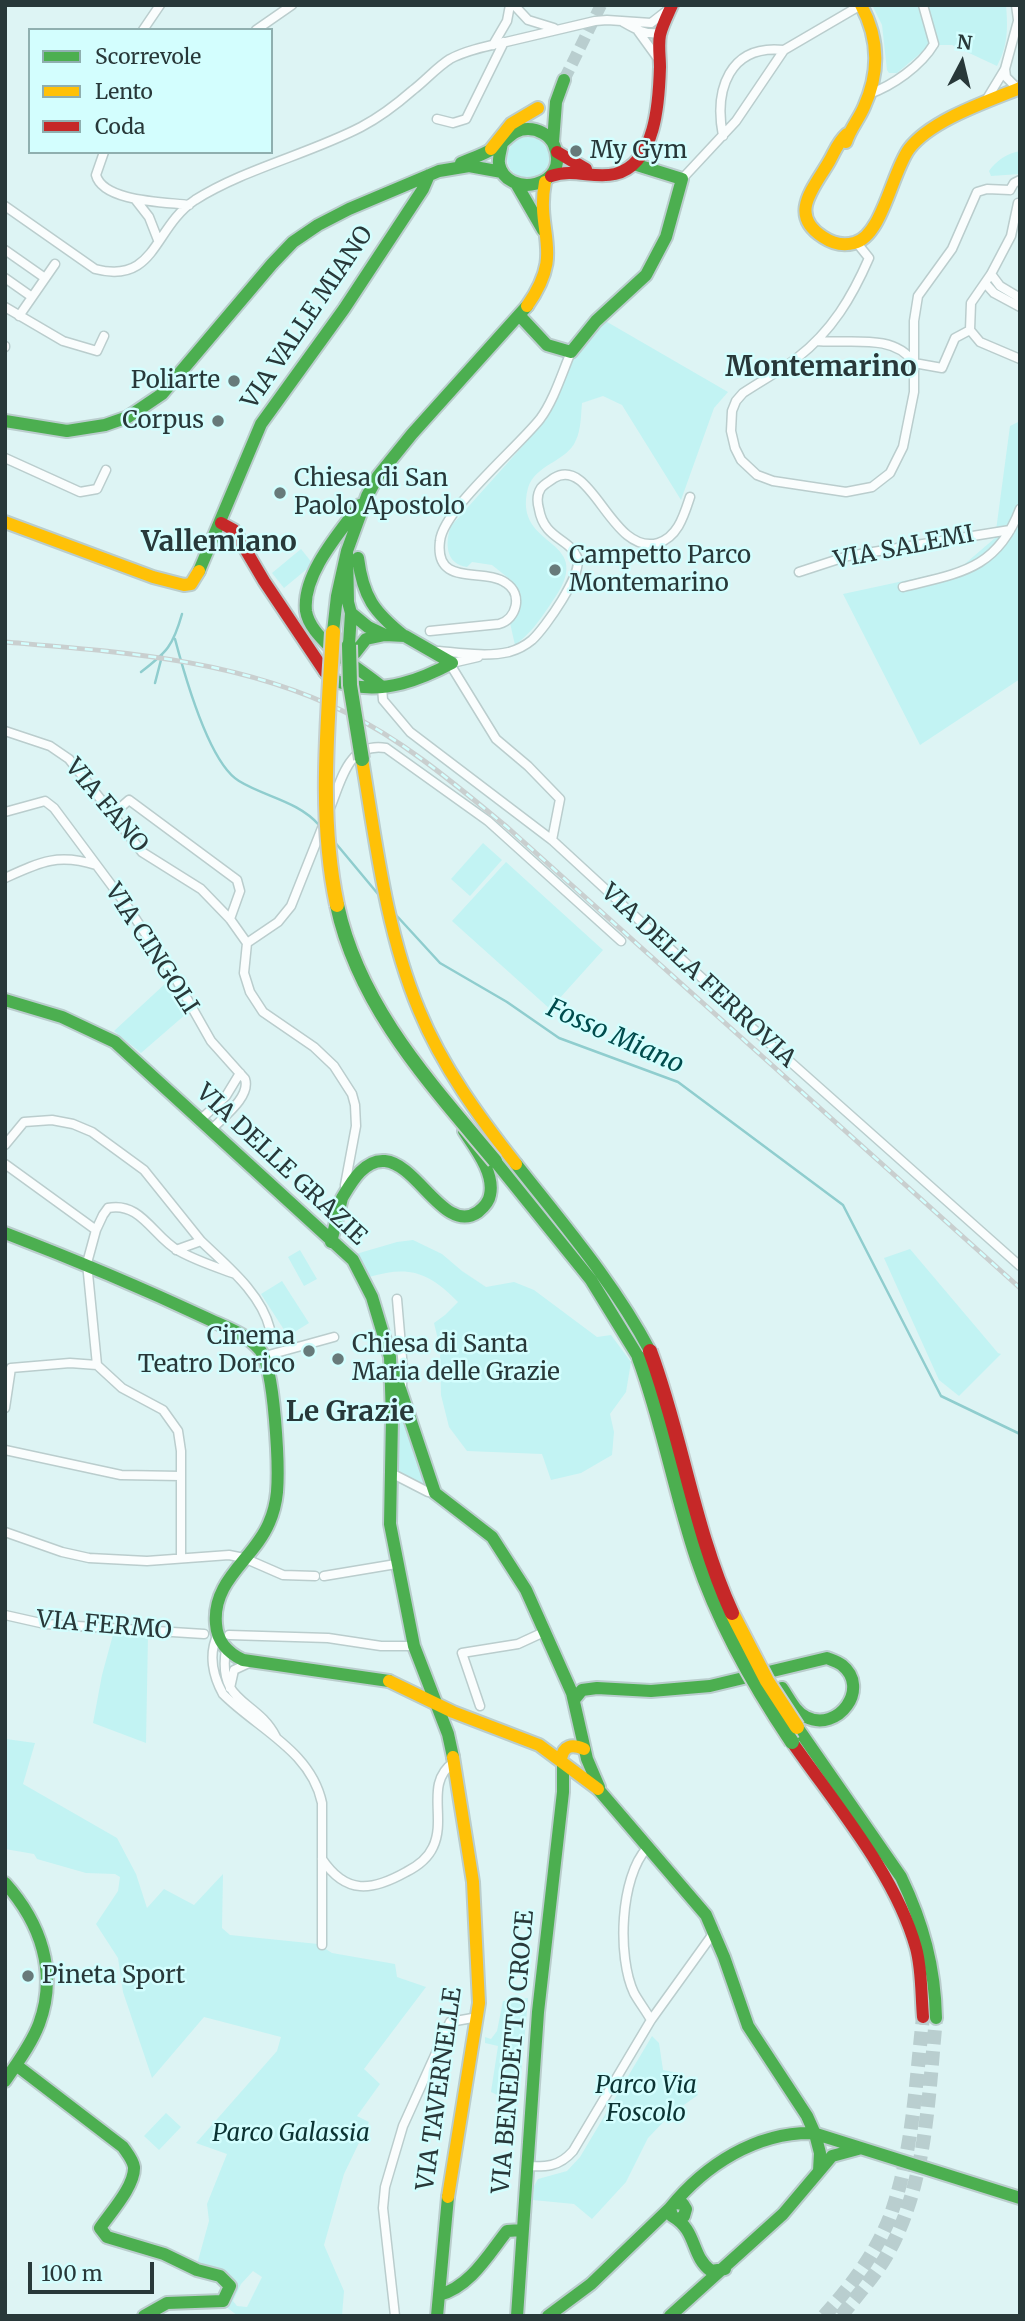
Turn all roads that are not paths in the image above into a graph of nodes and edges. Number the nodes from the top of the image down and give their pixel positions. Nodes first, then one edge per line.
1 (160, 5) edge
2 (292, 5) edge
3 (512, 5) edge
4 (861, 5) edge
5 (923, 5) edge
6 (1016, 5) edge
7 (671, 6) edge
8 (1018, 22) junction
9 (639, 27) junction
10 (144, 28) edge
11 (259, 28) edge
12 (557, 29) junction
13 (1020, 32) edge
14 (660, 33) junction
15 (504, 42) junction
16 (493, 45) junction
17 (784, 50) junction
18 (660, 61) junction
19 (1005, 69) junction
20 (1019, 86) edge
21 (869, 94) junction
22 (983, 105) junction
23 (538, 108) junction
24 (437, 119) dead end
25 (521, 129) junction
26 (723, 136) junction
27 (497, 146) junction
28 (555, 147) junction
29 (103, 154) edge
30 (636, 165) junction
31 (452, 168) junction
32 (502, 172) junction
33 (592, 173) junction
34 (429, 175) junction
35 (548, 179) junction
36 (682, 179) junction
37 (1020, 180) edge
38 (516, 185) junction
39 (1010, 191) junction
40 (135, 200) junction
41 (1019, 203) edge
42 (188, 205) junction
43 (5, 206) edge
44 (158, 240) junction
45 (548, 240) junction
46 (857, 243) junction
47 (5, 250) edge
48 (55, 264) dead end
49 (991, 274) junction
50 (5, 278) edge
51 (45, 278) junction
52 (985, 283) junction
53 (32, 297) junction
54 (1020, 298) edge
55 (5, 307) edge
56 (1020, 307) edge
57 (519, 315) junction
58 (19, 316) junction
59 (970, 330) junction
60 (104, 336) dead end
61 (817, 341) junction
62 (571, 352) junction
63 (1020, 359) edge
64 (914, 363) junction
65 (5, 415) edge
66 (5, 421) edge
67 (27, 424) junction
68 (5, 458) edge
69 (106, 470) dead end
70 (367, 496) junction
71 (690, 497) dead end
72 (1020, 509) edge
73 (5, 522) edge
74 (227, 526) junction
75 (1010, 530) junction
76 (352, 554) junction
77 (799, 572) dead end
78 (903, 587) dead end
79 (351, 612) junction
80 (430, 631) dead end
81 (385, 635) junction
82 (405, 636) junction
83 (352, 649) junction
84 (432, 651) junction
85 (489, 654) junction
86 (452, 663) junction
87 (382, 687) junction
88 (5, 731) edge
89 (5, 806) edge
90 (10, 812) edge
91 (113, 814) junction
92 (552, 840) junction
93 (96, 865) junction
94 (5, 878) edge
95 (230, 919) junction
96 (621, 941) dead end
97 (247, 943) junction
98 (5, 1000) edge
99 (240, 1073) junction
100 (436, 1089) junction
101 (226, 1096) junction
102 (236, 1104) junction
103 (205, 1125) junction
104 (5, 1145) edge
105 (5, 1164) edge
106 (342, 1198) junction
107 (96, 1230) junction
108 (5, 1233) edge
109 (201, 1241) junction
110 (331, 1242) junction
111 (176, 1250) junction
112 (87, 1262) junction
113 (1020, 1266) edge
114 (235, 1274) junction
115 (397, 1299) dead end
116 (334, 1337) dead end
117 (261, 1351) junction
118 (645, 1355) junction
119 (97, 1365) junction
120 (396, 1365) junction
121 (5, 1408) edge
122 (407, 1408) junction
123 (392, 1412) junction
124 (5, 1450) edge
125 (391, 1473) junction
126 (181, 1476) junction
127 (435, 1493) junction
128 (5, 1532) edge
129 (181, 1558) junction
130 (244, 1558) junction
131 (396, 1564) junction
132 (731, 1609) junction
133 (5, 1615) edge
134 (544, 1632) junction
135 (219, 1638) junction
136 (414, 1646) junction
137 (252, 1662) junction
138 (215, 1673) junction
139 (230, 1688) junction
140 (574, 1700) junction
141 (436, 1704) junction
142 (480, 1706) dead end
143 (277, 1740) junction
144 (585, 1754) junction
145 (454, 1762) junction
146 (568, 1766) junction
147 (601, 1791) junction
148 (647, 1848) junction
149 (322, 1859) junction
150 (5, 1883) edge
151 (715, 1931) junction
152 (322, 1945) dead end
153 (478, 2017) junction
154 (651, 2020) junction
155 (16, 2065) junction
156 (5, 2081) edge
157 (813, 2133) junction
158 (864, 2148) junction
159 (526, 2166) junction
160 (819, 2171) junction
161 (1020, 2198) edge
162 (675, 2212) junction
163 (522, 2230) junction
164 (724, 2269) junction
165 (439, 2295) junction
166 (519, 2314) edge
167 (144, 2316) edge
168 (395, 2316) edge
169 (437, 2316) edge
170 (548, 2316) edge
171 (670, 2316) edge

1 - 10 street
2 - 11 street
3 - 12 street
3 - 16 street
4 - 17 street
4 - 21 main road
5 - 21 street
6 - 8 street
7 - 9 street
7 - 14 main road
7 - 18 main road
8 - 13 street
8 - 19 street
9 - 12 street
9 - 14 street
9 - 18 street
12 - 15 street
14 - 18 main road
15 - 16 street
15 - 24 street
16 - 42 street
17 - 26 street
17 - 26 street
18 - 30 main road
19 - 20 street
19 - 22 street
20 - 22 main road
21 - 46 main road
22 - 46 main road
23 - 25 main road
23 - 27 main road
23 - 28 main road
25 - 27 main road
25 - 28 main road
26 - 36 street
27 - 31 main road
27 - 32 main road
28 - 33 main road
28 - 35 main road
29 - 40 street
30 - 33 main road
30 - 36 main road
31 - 32 main road
31 - 34 main road
32 - 38 main road
33 - 35 main road
34 - 67 main road
34 - 74 main road, VIA VALLE MIANO
35 - 38 main road
35 - 45 main road
36 - 62 main road
37 - 39 street
38 - 45 main road
39 - 41 street
39 - 64 street
40 - 42 street
40 - 44 street
41 - 49 street
42 - 44 street
43 - 44 street
45 - 57 main road
46 - 61 street
47 - 51 street
48 - 51 street
49 - 52 street
49 - 54 street
50 - 53 street
51 - 53 street
52 - 56 street
52 - 59 street
53 - 58 street
55 - 58 street
57 - 62 main road
57 - 70 main road
58 - 60 street
59 - 63 street
59 - 64 street
61 - 64 street
61 - 64 street
62 - 80 street
65 - 67 main road
66 - 67 main road
68 - 69 street
70 - 76 main road
70 - 87 main road
71 - 85 street
72 - 75 street
73 - 74 main road, VIA VALLE MIANO
74 - 87 main road
75 - 77 street, VIA SALEMI
75 - 78 street
76 - 79 main road
76 - 82 main road
76 - 100 main road, bridge
79 - 81 main road
79 - 83 main road
81 - 82 main road
81 - 83 main road
82 - 84 main road
83 - 118 main road, bridge
84 - 85 street
84 - 86 main road
85 - 86 street
86 - 87 main road
86 - 92 street
87 - 92 street, VIA DELLA FERROVIA
88 - 91 street, VIA FANO
89 - 90 street
90 - 93 street
91 - 95 street, VIA FANO
91 - 95 street
92 - 113 street, VIA DELLA FERROVIA
93 - 94 street, VIA CINGOLI
93 - 99 street, VIA CINGOLI
95 - 97 street, VIA FANO
96 - 97 street, bridge
97 - 106 street
98 - 103 main road, VIA DELLE GRAZIE
99 - 101 street
99 - 102 street
100 - 106 main road, bridge
100 - 118 main road, bridge
101 - 102 street
101 - 103 street
102 - 103 street
103 - 110 main road, VIA DELLE GRAZIE
104 - 109 street
105 - 107 street
106 - 110 main road
107 - 111 street
107 - 112 street
108 - 112 main road
109 - 111 street
109 - 114 street
110 - 120 main road, VIA DELLE GRAZIE
111 - 114 street
112 - 117 main road
112 - 119 street
114 - 117 street
115 - 120 street
116 - 117 street
117 - 130 main road
118 - 132 main road, bridge
118 - 132 main road, bridge
119 - 121 street
119 - 126 street
120 - 122 main road
120 - 123 main road, VIA DELLE GRAZIE
122 - 123 street
122 - 127 main road
123 - 125 main road, VIA DELLE GRAZIE
124 - 126 street
125 - 127 street
125 - 131 main road, VIA DELLE GRAZIE
126 - 129 street
127 - 134 main road
128 - 129 street
129 - 130 street
130 - 131 street
130 - 135 main road
131 - 136 main road, VIA DELLE GRAZIE
132 - 140 main road, bridge
133 - 135 street, VIA FERMO
134 - 140 main road
134 - 142 street
135 - 136 street, VIA FERMO
135 - 137 main road
135 - 138 street
135 - 138 street
135 - 139 street
136 - 141 main road, VIA DELLE GRAZIE
137 - 139 street
137 - 141 main road
138 - 143 street
139 - 143 street
140 - 144 main road
141 - 145 main road, VIA TAVERNELLE
141 - 146 main road
143 - 149 street
144 - 146 main road
144 - 146 main road
144 - 147 main road
145 - 149 street
145 - 153 main road, VIA TAVERNELLE
146 - 147 main road
146 - 159 main road, VIA BENEDETTO CROCE
147 - 148 main road
148 - 151 main road
148 - 154 street
149 - 152 street
150 - 155 main road
151 - 154 street
151 - 157 main road
153 - 165 main road, VIA TAVERNELLE
153 - 168 street
154 - 159 street
155 - 156 main road
155 - 167 main road
157 - 158 main road
157 - 160 main road
157 - 162 main road
158 - 160 main road
158 - 161 main road
159 - 163 main road, VIA BENEDETTO CROCE
160 - 164 main road
162 - 164 main road
162 - 170 main road
163 - 165 main road
163 - 166 main road, VIA BENEDETTO CROCE
164 - 171 main road
165 - 169 main road, VIA TAVERNELLE

